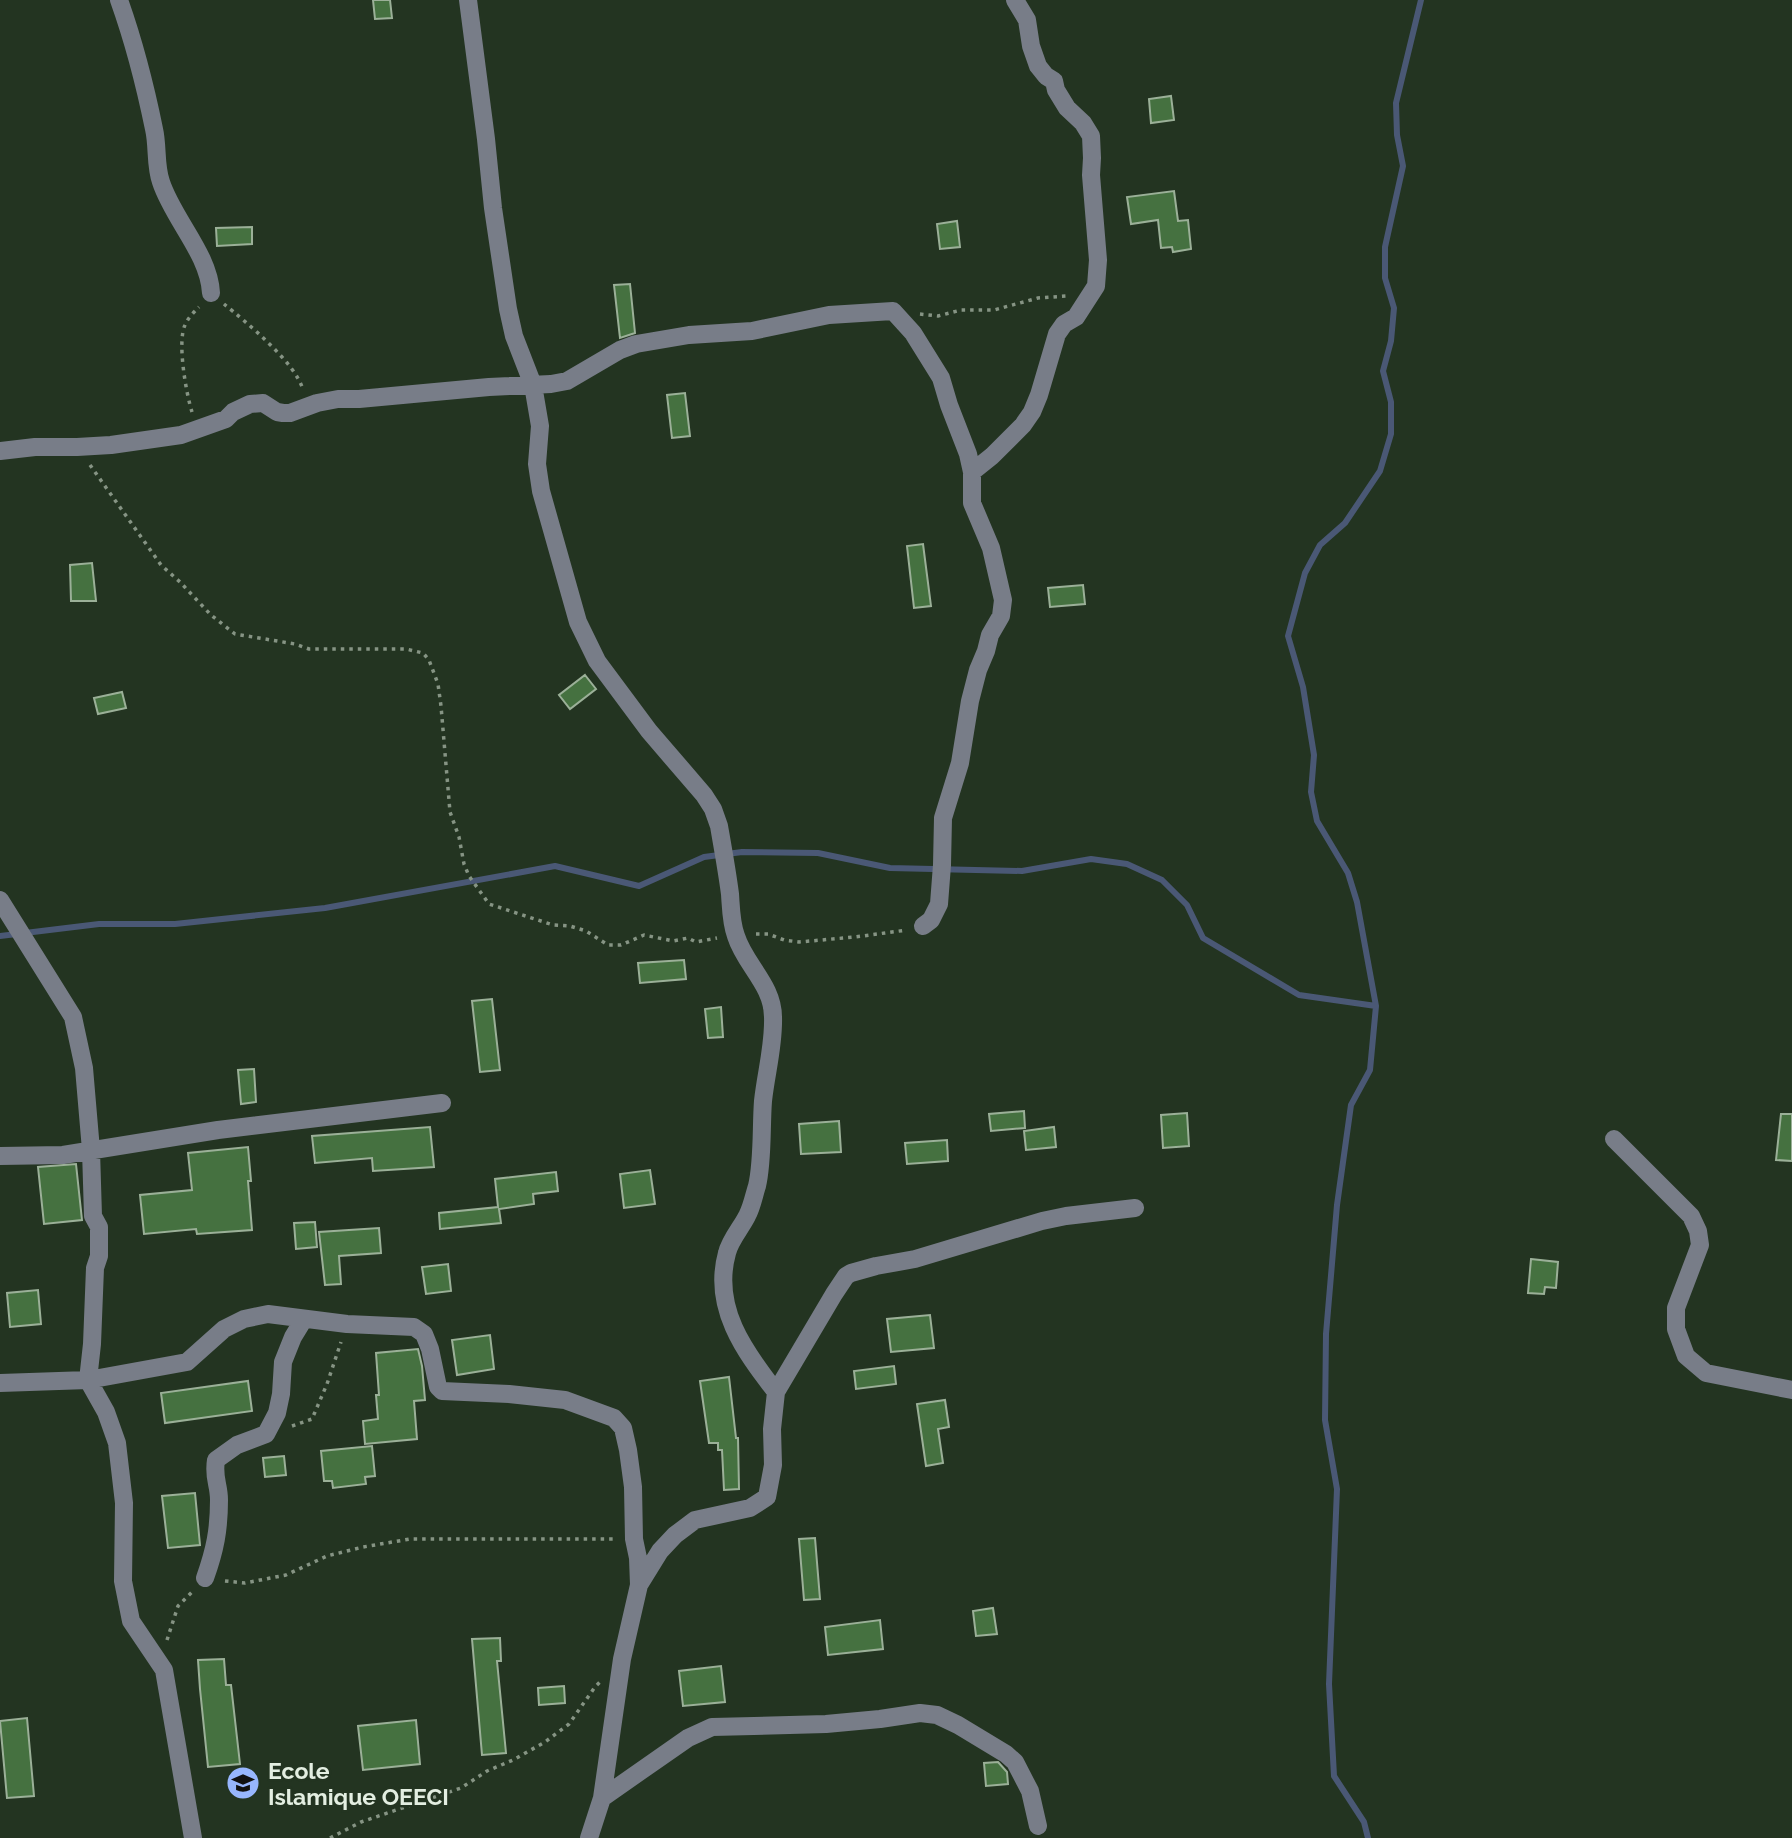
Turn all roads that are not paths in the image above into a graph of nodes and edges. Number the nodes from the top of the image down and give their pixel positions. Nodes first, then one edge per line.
1 (119, 0) edge
2 (468, 0) edge
3 (1016, 0) edge
4 (211, 293) road end
5 (533, 384) junction
6 (0, 451) edge
7 (972, 472) junction
8 (0, 900) edge
9 (923, 926) road end
10 (442, 1103) dead end
11 (1614, 1139) dead end
12 (91, 1150) junction
13 (0, 1156) edge
14 (1135, 1208) dead end
15 (304, 1319) junction
16 (88, 1380) junction
17 (0, 1383) edge
18 (1792, 1390) edge
19 (776, 1392) junction
20 (205, 1578) road end
21 (639, 1586) junction
22 (602, 1798) junction
23 (1038, 1826) dead end
24 (193, 1838) edge
25 (589, 1838) edge

1 - 4 street
2 - 5 street
3 - 7 street
5 - 6 street
5 - 7 street
5 - 19 street
7 - 9 street
8 - 12 street
10 - 12 street
11 - 18 street
12 - 13 street
12 - 16 street
14 - 19 street
15 - 16 street
15 - 20 street
15 - 21 street
16 - 17 street
16 - 24 street
19 - 21 street
21 - 22 street
22 - 23 street
22 - 25 street

